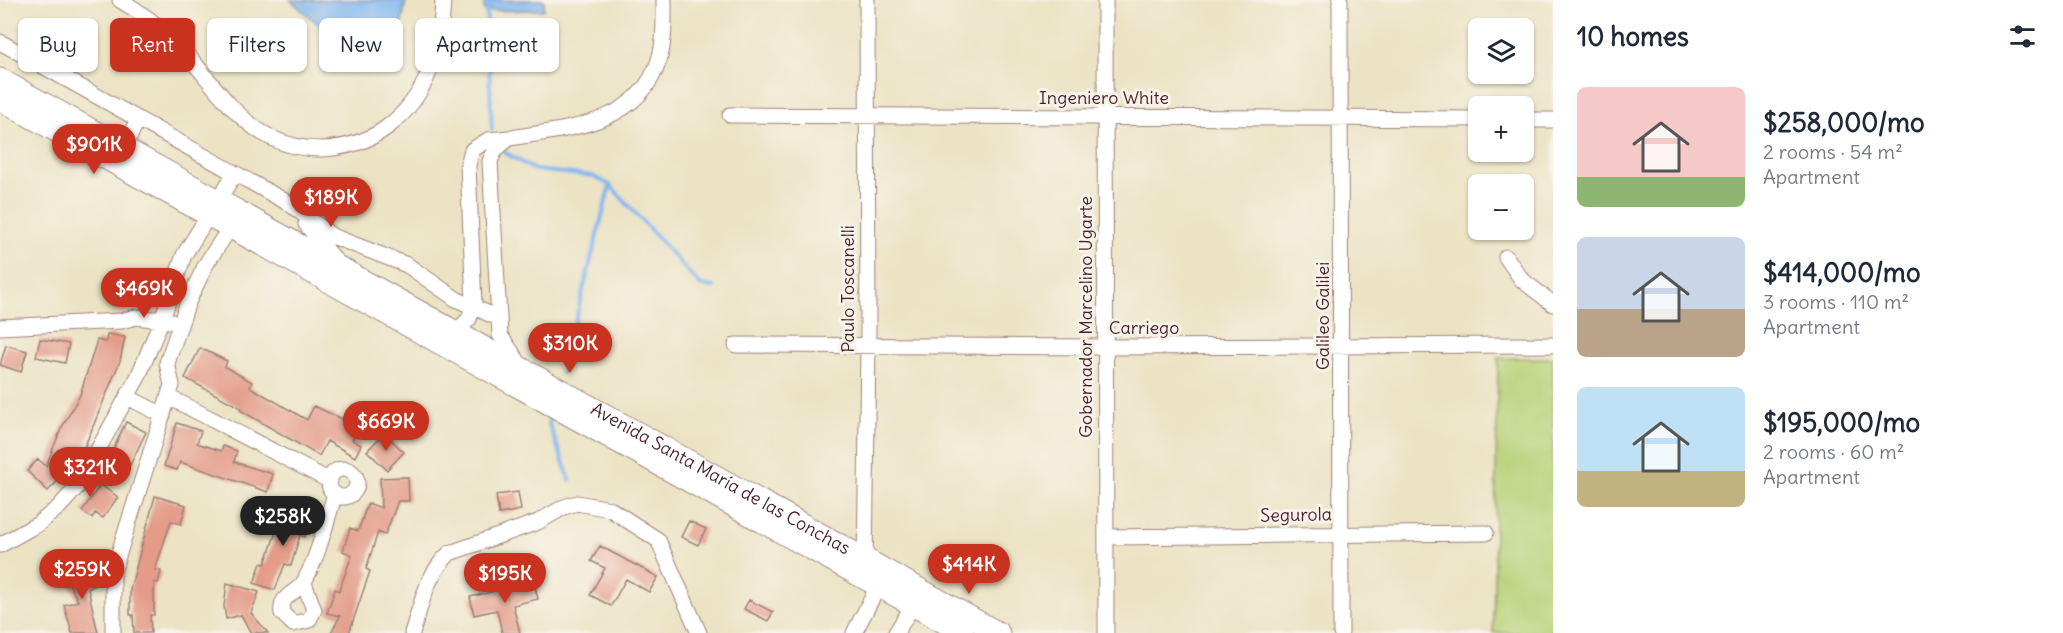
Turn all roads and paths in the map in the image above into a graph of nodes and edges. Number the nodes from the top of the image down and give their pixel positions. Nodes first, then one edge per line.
1 (120, 0) edge
2 (444, 0) edge
3 (664, 0) edge
4 (867, 0) edge
5 (1105, 0) edge
6 (1340, 0) edge
7 (0, 42) edge
8 (0, 79) edge
9 (0, 100) edge
10 (730, 115) dead end
11 (867, 115) junction
12 (1342, 117) junction
13 (1105, 118) junction
14 (138, 119) junction
15 (1468, 119) edge
16 (1534, 120) edge
17 (1553, 120) edge
18 (509, 138) junction
19 (124, 148) junction
20 (235, 173) junction
21 (290, 204) junction
22 (212, 208) junction
23 (235, 220) junction
24 (1506, 257) dead end
25 (346, 273) junction
26 (1553, 292) edge
27 (1553, 298) edge
28 (474, 304) junction
29 (1553, 304) edge
30 (498, 318) junction
31 (162, 319) junction
32 (180, 324) junction
33 (0, 327) edge
34 (456, 333) junction
35 (868, 344) junction
36 (736, 345) dead end
37 (1553, 345) edge
38 (1105, 347) junction
39 (1342, 347) junction
40 (147, 357) junction
41 (166, 363) junction
42 (525, 371) junction
43 (169, 397) junction
44 (127, 398) junction
45 (163, 415) junction
46 (1486, 533) dead end
47 (1340, 534) junction
48 (1106, 537) junction
49 (0, 544) edge
50 (873, 574) junction
51 (304, 583) dead end
52 (917, 598) junction
53 (113, 633) edge
54 (412, 633) edge
55 (699, 633) edge
56 (854, 633) edge
57 (896, 633) edge
58 (963, 633) edge
59 (999, 633) edge
60 (1107, 633) edge
61 (1341, 633) edge

1 - 2 street
3 - 18 street
4 - 11 street, Paulo Toscanelli
5 - 13 street, Gobernador Marcelino Ugarte
6 - 12 street, Galileo Galilei
7 - 14 street
8 - 19 main road, Avenida Santa María de las Conchas
9 - 22 main road, Avenida Santa María de las Conchas
10 - 11 street, Ingeniero White
11 - 13 street, Ingeniero White
11 - 35 street, Paulo Toscanelli
12 - 13 street, Ingeniero White
12 - 15 street, Ingeniero White
12 - 39 street, Galileo Galilei
13 - 38 street, Gobernador Marcelino Ugarte
14 - 19 street
14 - 20 street
16 - 17 street
18 - 28 street
18 - 30 street
19 - 22 main road, Avenida Santa María de las Conchas
20 - 21 street
20 - 22 street
21 - 25 street
21 - 28 street
22 - 23 main road, Avenida Santa María de las Conchas
22 - 31 street
23 - 25 main road, Avenida Santa María de las Conchas
23 - 32 street
23 - 50 main road, Avenida Santa María de las Conchas
24 - 29 street
25 - 34 main road, Avenida Santa María de las Conchas
26 - 27 street
28 - 30 street
28 - 34 street
30 - 42 street
31 - 32 street
31 - 33 street
31 - 40 street
32 - 41 street
34 - 42 main road, Avenida Santa María de las Conchas
35 - 36 street, Carriego
35 - 38 street, Carriego
35 - 50 street, Paulo Toscanelli
37 - 39 street, Carriego
38 - 39 street, Carriego
38 - 48 street, Gobernador Marcelino Ugarte
39 - 47 street, Galileo Galilei
40 - 41 street
40 - 44 street
41 - 43 street
42 - 50 main road, Avenida Santa María de las Conchas
43 - 45 street
43 - 51 street
44 - 45 street
44 - 49 street
45 - 53 street
46 - 47 street, Segurola
47 - 48 street, Segurola
47 - 61 street, Galileo Galilei
48 - 60 street, Gobernador Marcelino Ugarte
50 - 52 main road, Avenida Santa María de las Conchas
50 - 56 street
52 - 57 street
52 - 58 main road, Avenida Santa María de las Conchas
52 - 59 main road, Avenida Santa María de las Conchas
54 - 55 street

